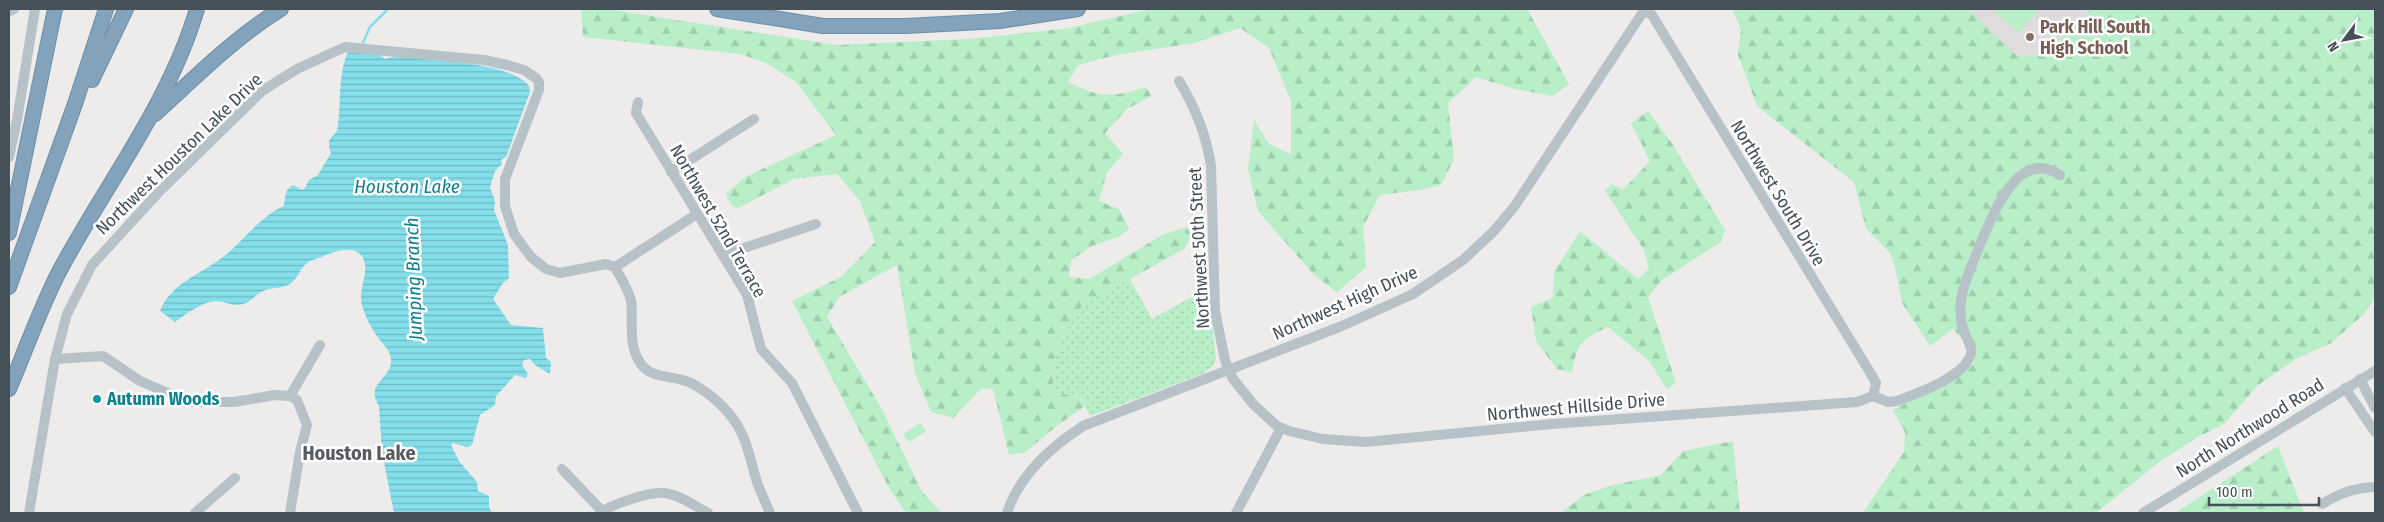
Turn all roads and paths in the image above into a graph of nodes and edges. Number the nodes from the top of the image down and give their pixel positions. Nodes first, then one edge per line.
1 (14, 9) edge
2 (35, 9) edge
3 (55, 9) edge
4 (106, 9) edge
5 (126, 9) edge
6 (197, 9) edge
7 (280, 9) edge
8 (717, 9) edge
9 (1078, 9) edge
10 (1645, 10) edge
11 (9, 11) edge
12 (1179, 81) dead end
13 (638, 102) dead end
14 (754, 119) dead end
15 (149, 120) junction
16 (62, 138) junction
17 (9, 157) edge
18 (671, 172) junction
19 (2060, 175) dead end
20 (697, 214) junction
21 (816, 224) dead end
22 (9, 233) edge
23 (723, 255) junction
24 (615, 267) junction
25 (9, 287) edge
26 (320, 345) dead end
27 (55, 359) junction
28 (1229, 370) junction
29 (2375, 371) edge
30 (2360, 379) junction
31 (2345, 388) junction
32 (9, 389) edge
33 (290, 396) junction
34 (1873, 396) junction
35 (2375, 408) edge
36 (1281, 428) junction
37 (2375, 432) edge
38 (562, 469) dead end
39 (235, 478) dead end
40 (2375, 486) edge
41 (2322, 504) dead end
42 (601, 512) edge
43 (29, 513) edge
44 (195, 513) edge
45 (290, 513) edge
46 (708, 513) edge
47 (770, 513) edge
48 (858, 513) edge
49 (1007, 513) edge
50 (1236, 513) edge
51 (2143, 513) edge

1 - 11 street
2 - 17 street
3 - 22 highway
4 - 16 highway
5 - 16 highway
6 - 15 highway
7 - 15 highway
8 - 9 highway
10 - 28 street, Northwest High Drive
10 - 34 street, Northwest South Drive
12 - 28 street, Northwest 50th Street
13 - 18 street, Northwest 52nd Terrace
14 - 18 street
15 - 32 highway
16 - 25 highway
18 - 20 street, Northwest 52nd Terrace
19 - 34 street
20 - 23 street, Northwest 52nd Terrace
20 - 24 street
21 - 23 street
23 - 48 street, Northwest 52nd Terrace
24 - 27 street, Northwest Houston Lake Drive
24 - 47 street
26 - 33 street
27 - 33 street
27 - 43 street, Northwest Houston Lake Drive
28 - 36 street, Northwest 50th Street
28 - 49 street, Northwest High Drive
29 - 30 street, North Northwood Road
30 - 31 street, North Northwood Road
30 - 35 street
31 - 37 street
31 - 51 street, North Northwood Road
33 - 45 street
34 - 36 street, Northwest Hillside Drive
36 - 50 street
38 - 42 street
39 - 44 street
40 - 41 street
42 - 46 street

